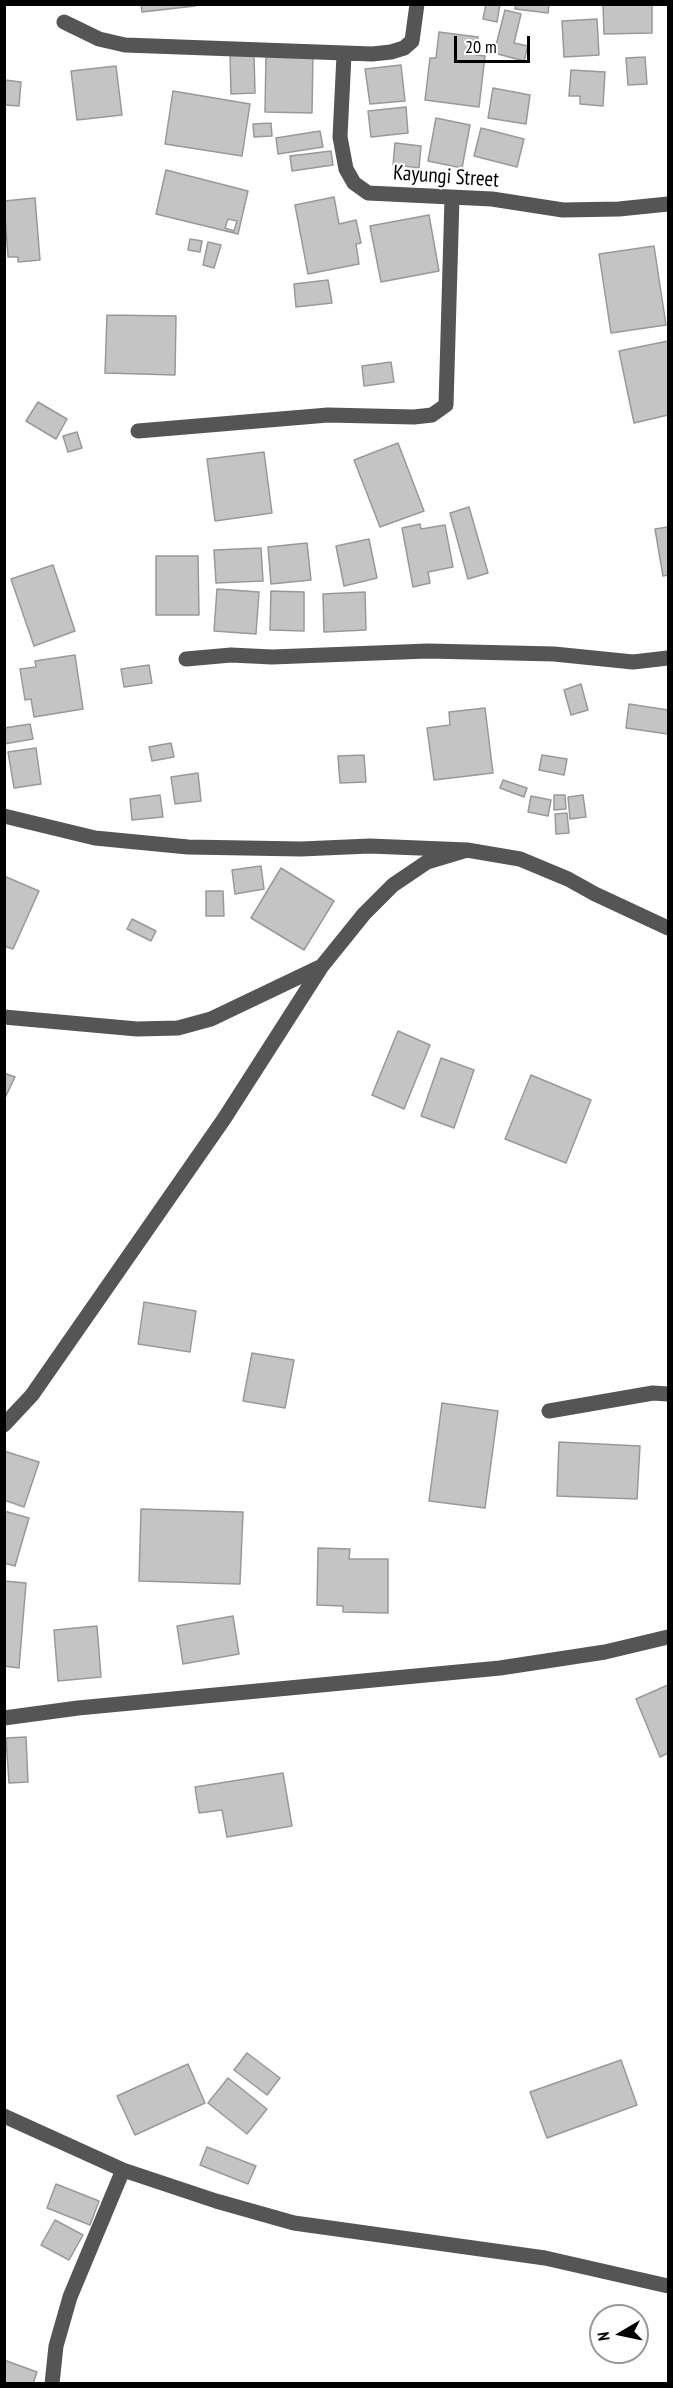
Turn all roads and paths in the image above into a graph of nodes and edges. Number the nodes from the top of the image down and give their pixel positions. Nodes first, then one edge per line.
1 (417, 4) edge
2 (64, 22) dead end
3 (344, 55) junction
4 (452, 198) junction
5 (669, 204) edge
6 (138, 431) dead end
7 (669, 658) edge
8 (186, 659) dead end
9 (4, 816) edge
10 (467, 850) junction
11 (669, 928) edge
12 (322, 966) junction
13 (4, 1017) edge
14 (669, 1394) edge
15 (549, 1411) dead end
16 (4, 1425) edge
17 (669, 1637) edge
18 (4, 1718) edge
19 (4, 2116) edge
20 (123, 2170) junction
21 (669, 2286) edge
22 (52, 2384) edge

1 - 3 street
2 - 3 street
3 - 4 street, Kayungi Street
4 - 5 street, Kayungi Street
4 - 6 street
7 - 8 street
9 - 10 street
10 - 11 street
10 - 12 street
12 - 13 street
12 - 16 street
14 - 15 street
17 - 18 street
19 - 20 street
20 - 21 street
20 - 22 street

